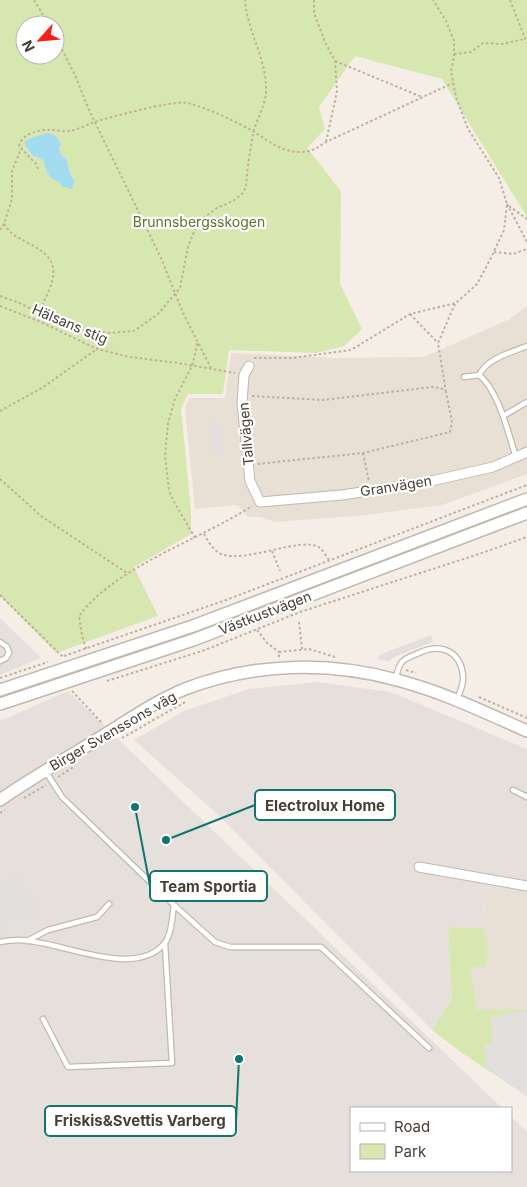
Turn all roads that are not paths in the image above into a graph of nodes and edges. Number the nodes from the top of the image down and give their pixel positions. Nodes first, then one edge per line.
1 (527, 346) edge
2 (249, 366) road end
3 (479, 375) junction
4 (464, 377) dead end
5 (527, 402) edge
6 (503, 416) junction
7 (527, 452) edge
8 (516, 457) junction
9 (527, 499) edge
10 (260, 502) joint
11 (527, 513) edge
12 (0, 642) edge
13 (0, 661) edge
14 (396, 679) junction
15 (0, 690) edge
16 (457, 699) junction
17 (0, 704) edge
18 (527, 731) edge
19 (45, 771) junction
20 (513, 790) dead end
21 (527, 797) edge
22 (3, 801) edge
23 (419, 867) dead end
24 (527, 886) edge
25 (109, 904) dead end
26 (174, 905) junction
27 (27, 941) junction
28 (0, 942) edge
29 (165, 944) junction
30 (43, 1019) dead end
31 (429, 1048) dead end

1 - 3 lane
2 - 10 street, Tallvägen
3 - 4 lane
3 - 6 lane
5 - 6 lane
6 - 8 lane
7 - 8 street, Granvägen
8 - 10 street, Granvägen
9 - 15 street, Västkustvägen
11 - 17 street, Västkustvägen
12 - 13 lane
14 - 16 street, Birger Svenssons väg
14 - 16 lane
14 - 19 street, Birger Svenssons väg
16 - 18 street, Birger Svenssons väg
19 - 22 street, Birger Svenssons väg
19 - 26 lane, Birger Svenssons väg
20 - 21 lane
23 - 24 street
25 - 27 lane
26 - 29 lane
26 - 31 lane, Birger Svenssons väg
27 - 28 lane
27 - 29 lane
29 - 30 lane

